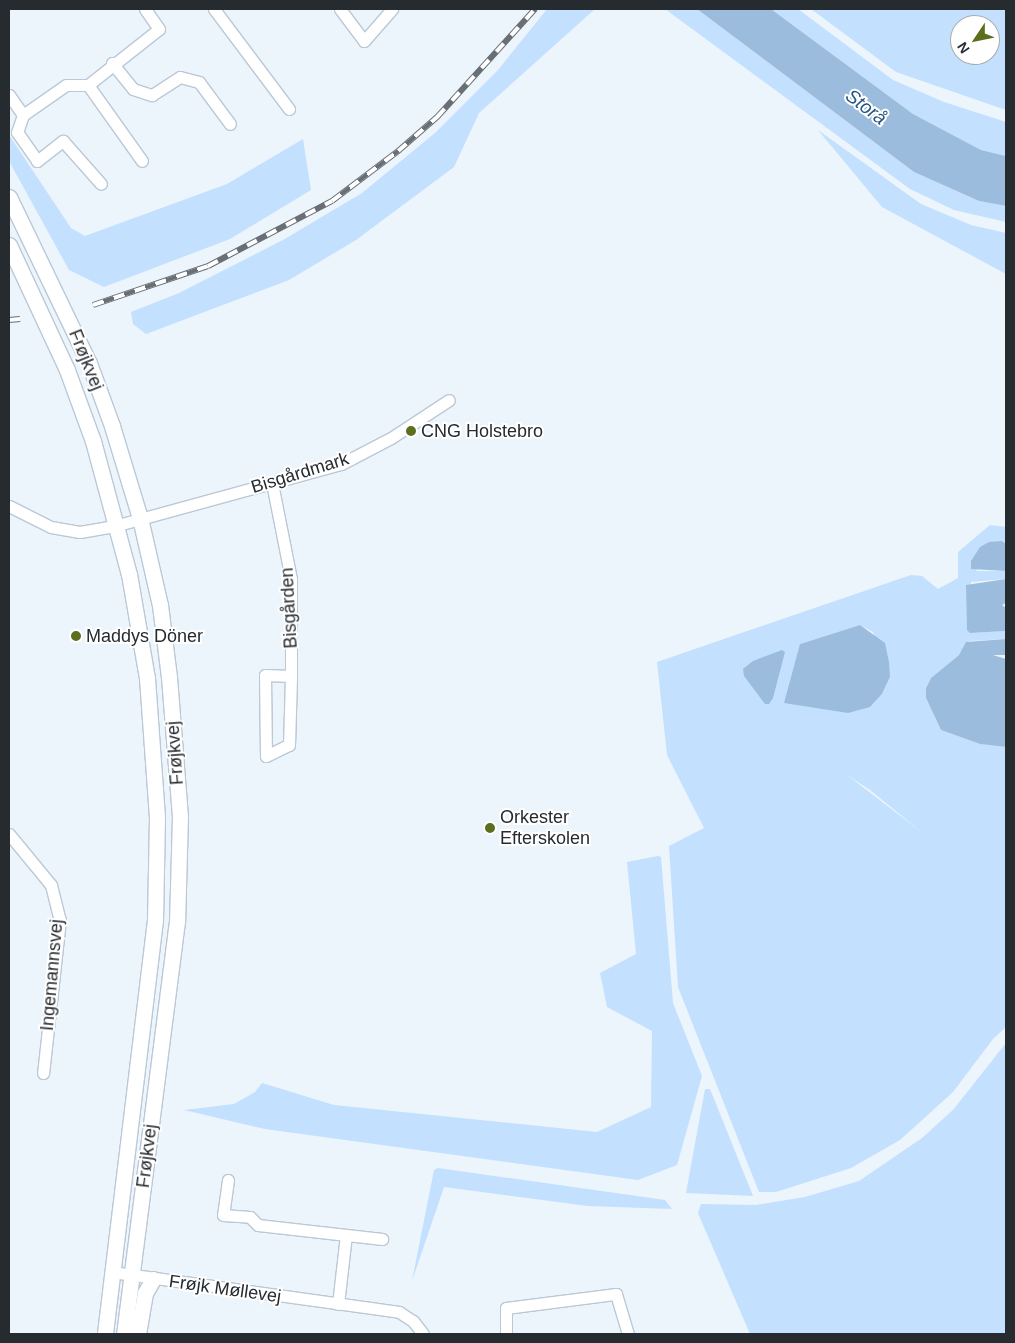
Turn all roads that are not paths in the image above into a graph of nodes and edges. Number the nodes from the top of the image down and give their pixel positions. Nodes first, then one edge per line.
1 (145, 9) edge
2 (214, 9) edge
3 (340, 9) edge
4 (392, 9) edge
5 (112, 63) junction
6 (88, 85) junction
7 (9, 95) edge
8 (289, 109) dead end
9 (23, 115) junction
10 (230, 124) dead end
11 (142, 161) dead end
12 (101, 184) dead end
13 (9, 197) edge
14 (9, 245) edge
15 (449, 400) dead end
16 (272, 482) junction
17 (9, 506) edge
18 (140, 518) junction
19 (118, 525) junction
20 (292, 676) junction
21 (9, 834) edge
22 (43, 1073) dead end
23 (228, 1180) dead end
24 (346, 1235) junction
25 (382, 1239) dead end
26 (112, 1272) junction
27 (131, 1275) junction
28 (153, 1279) junction
29 (338, 1304) junction
30 (105, 1334) edge
31 (124, 1334) edge
32 (138, 1334) edge
33 (423, 1334) edge
34 (506, 1334) edge
35 (628, 1334) edge

1 - 5 street
2 - 8 street
3 - 4 street
5 - 6 street
5 - 10 street
6 - 9 street
6 - 11 street
7 - 9 street
9 - 12 street
13 - 18 street, Frøjkvej
14 - 19 street, Frøjkvej
15 - 16 street, Bisgårdmark
16 - 18 street, Bisgårdmark
16 - 20 street, Bisgården
17 - 19 street, Bisgårdmark
18 - 19 street, Bisgårdmark
18 - 27 street, Frøjkvej
19 - 26 street, Frøjkvej
20 - 20 street, Bisgården
21 - 22 street, Ingemannsvej
23 - 24 street
24 - 25 street
24 - 29 street
26 - 27 street, Frøjk Møllevej
26 - 30 street, Frøjkvej
27 - 28 street, Frøjk Møllevej
27 - 31 street, Frøjkvej
28 - 29 street, Frøjk Møllevej
28 - 32 street
29 - 33 street, Frøjk Møllevej
34 - 35 street

